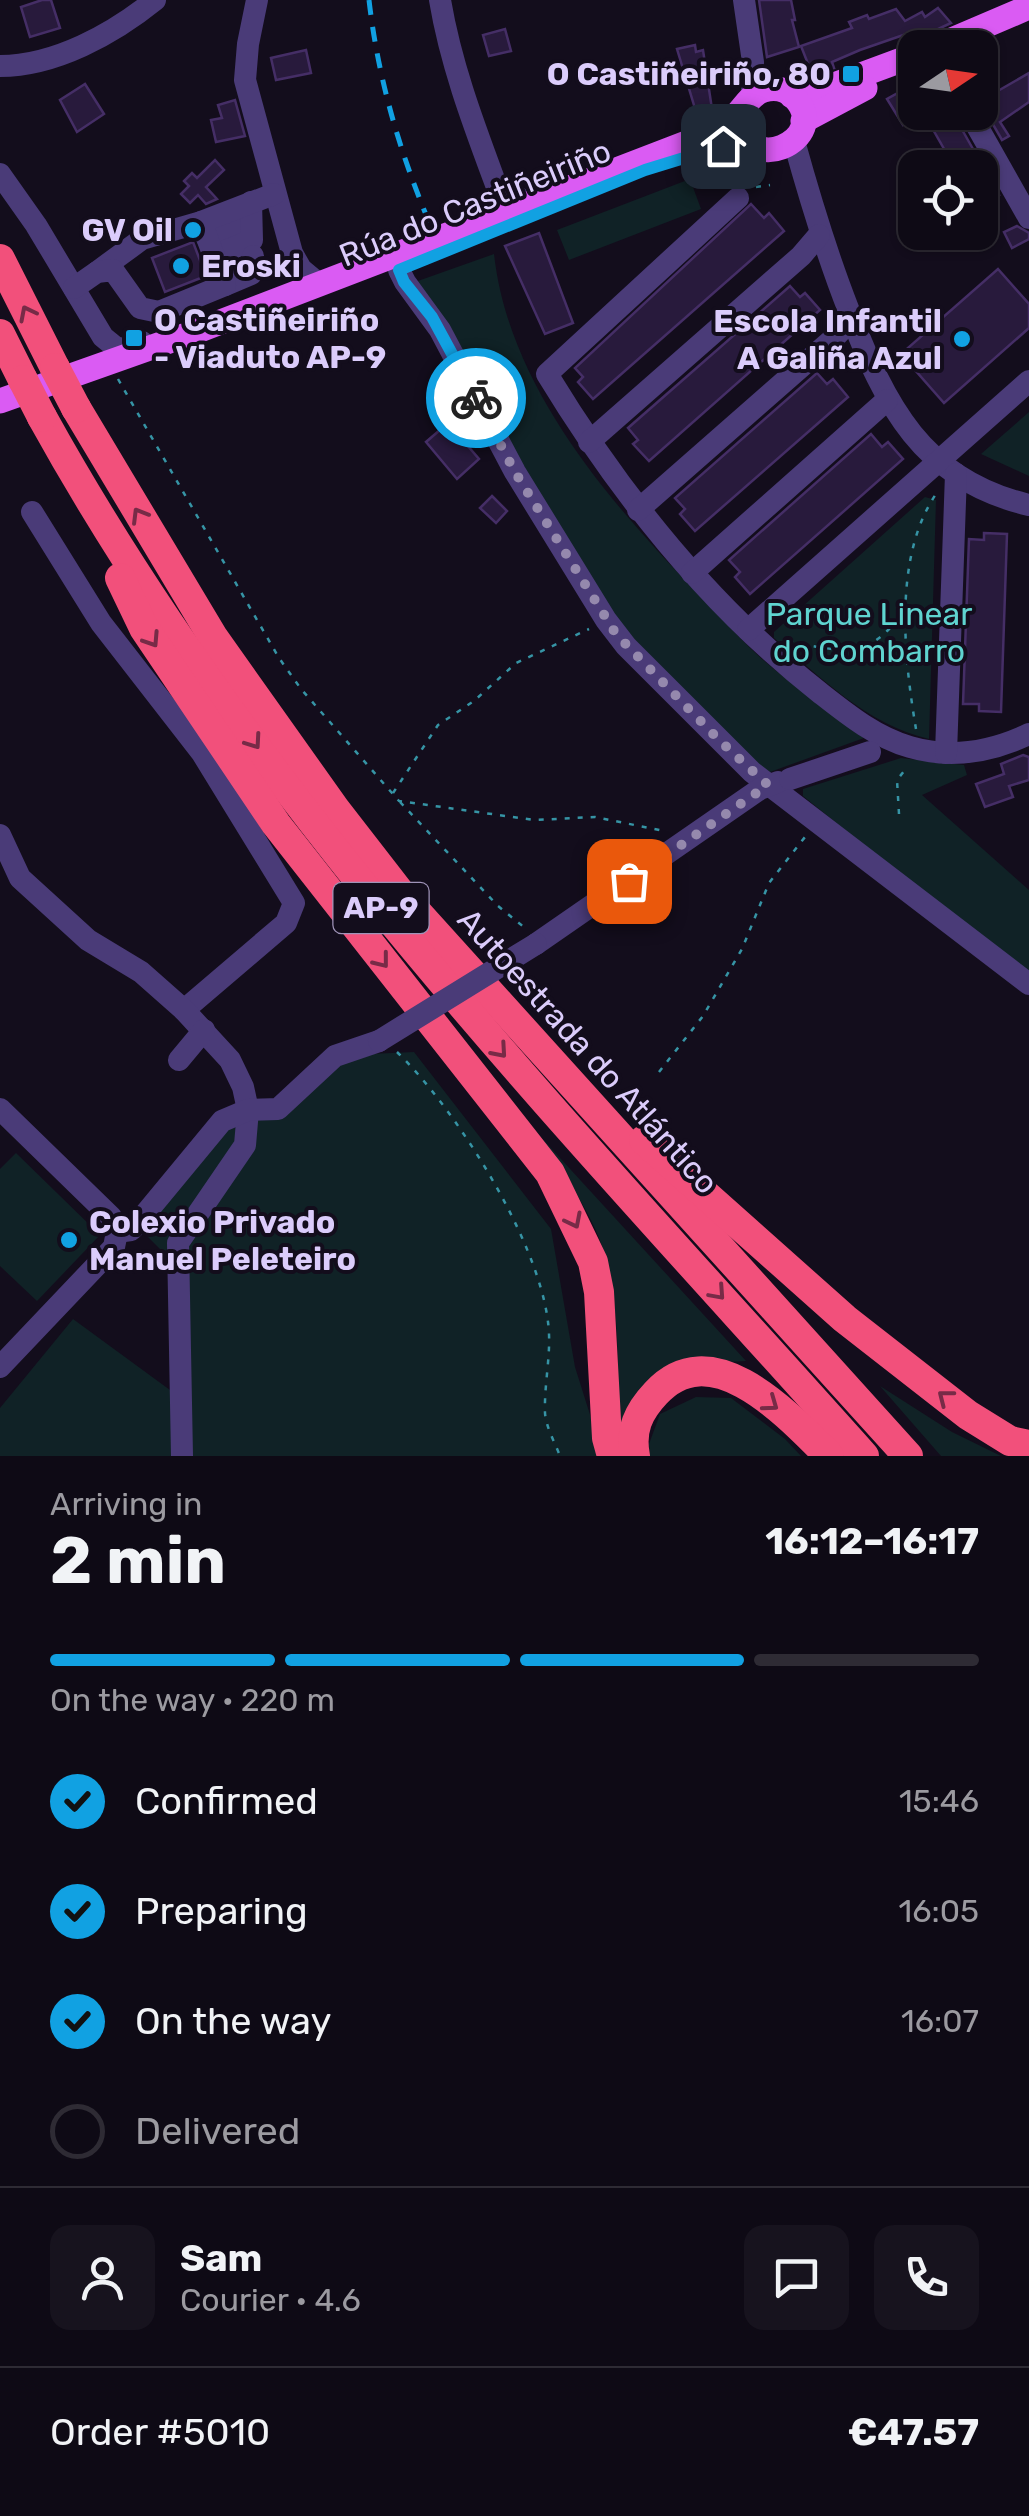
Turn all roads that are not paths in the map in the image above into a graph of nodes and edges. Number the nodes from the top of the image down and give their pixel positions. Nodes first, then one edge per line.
1 (156, 0) edge
2 (257, 0) edge
3 (440, 0) edge
4 (744, 0) edge
5 (1026, 18) edge
6 (989, 30) edge
7 (998, 31) edge
8 (753, 62) junction
9 (0, 66) edge
10 (898, 69) edge
11 (898, 72) edge
12 (785, 92) junction
13 (747, 104) junction
14 (978, 130) edge
15 (780, 139) junction
16 (620, 168) junction
17 (0, 174) edge
18 (498, 190) junction
19 (274, 194) junction
20 (738, 198) dead end
21 (521, 199) junction
22 (251, 202) junction
23 (482, 216) junction
24 (1029, 218) edge
25 (819, 235) junction
26 (213, 254) junction
27 (0, 258) edge
28 (399, 270) junction
29 (97, 272) junction
30 (302, 283) junction
31 (74, 288) junction
32 (852, 319) junction
33 (217, 323) junction
34 (99, 330) junction
35 (0, 334) edge
36 (179, 337) junction
37 (117, 361) junction
38 (75, 368) junction
39 (1029, 381) edge
40 (887, 400) junction
41 (0, 401) edge
42 (0, 416) edge
43 (45, 422) junction
44 (589, 442) junction
45 (947, 467) junction
46 (1029, 505) edge
47 (638, 510) junction
48 (32, 512) dead end
49 (692, 573) junction
50 (748, 630) junction
51 (268, 714) junction
52 (1029, 734) edge
53 (911, 747) junction
54 (946, 753) junction
55 (779, 782) junction
56 (0, 835) edge
57 (1029, 984) edge
58 (184, 1010) junction
59 (204, 1030) junction
60 (179, 1060) dead end
61 (0, 1109) edge
62 (248, 1110) junction
63 (117, 1232) junction
64 (0, 1367) edge
65 (1029, 1445) edge
66 (182, 1456) edge
67 (612, 1456) edge
68 (635, 1456) edge
69 (830, 1456) edge
70 (864, 1456) edge
71 (908, 1456) edge

1 - 9 street
2 - 19 street
3 - 18 street
4 - 8 street
5 - 6 main road
5 - 7 main road
8 - 12 street
8 - 13 street
10 - 12 main road, Rúa do Castiñeiriño
11 - 15 main road, Rúa do Castiñeiriño
12 - 13 main road, Rúa do Castiñeiriño
12 - 15 main road
13 - 15 main road
13 - 16 main road, Rúa do Castiñeiriño
14 - 24 street
15 - 25 street
15 - 28 main road, Rúa do Castiñeiriño
16 - 21 street
16 - 33 main road, Rúa do Castiñeiriño
17 - 31 street
18 - 21 street
18 - 23 street
19 - 22 street
19 - 30 street
20 - 44 street
21 - 23 street
22 - 26 street
22 - 26 street
23 - 30 street
25 - 32 street
25 - 44 street
26 - 29 street
26 - 29 street
38 -> 27 highway, Autoestrada do Atlántico / AP-9
28 - 37 main road, Rúa do Castiñeiriño
28 - 55 street
29 - 31 street
30 - 33 street
31 - 34 street
32 - 40 street
32 - 47 street
33 - 36 main road, Rúa do Castiñeiriño
34 - 37 street
34 - 38 street
35 - 43 highway, Autoestrada do Atlántico / AP-9, bridge
36 - 37 street
36 - 38 main road, Rúa do Castiñeiriño
37 - 38 street
37 - 42 main road, Rúa do Castiñeiriño
38 - 41 main road, Rúa do Castiñeiriño
51 -> 38 highway, Autoestrada do Atlántico / AP-9, bridge
39 - 45 street
40 - 45 street
40 - 49 street
43 -> 67 highway
43 -> 70 highway, Autoestrada do Atlántico / AP-9
44 - 47 street
45 - 46 street
45 - 50 street
45 - 54 street
47 - 49 street
48 - 58 street
49 - 50 street
50 - 53 street
65 -> 51 highway
51 - 71 highway, Autoestrada do Atlántico / AP-9
52 - 54 street
53 - 54 street
53 - 55 street, bridge
55 - 57 street
55 - 62 street, bridge
56 - 58 street
58 - 59 street
59 - 60 street
59 - 62 street
61 - 63 street
62 - 63 street
62 - 66 street
63 - 64 street
68 -> 69 highway

